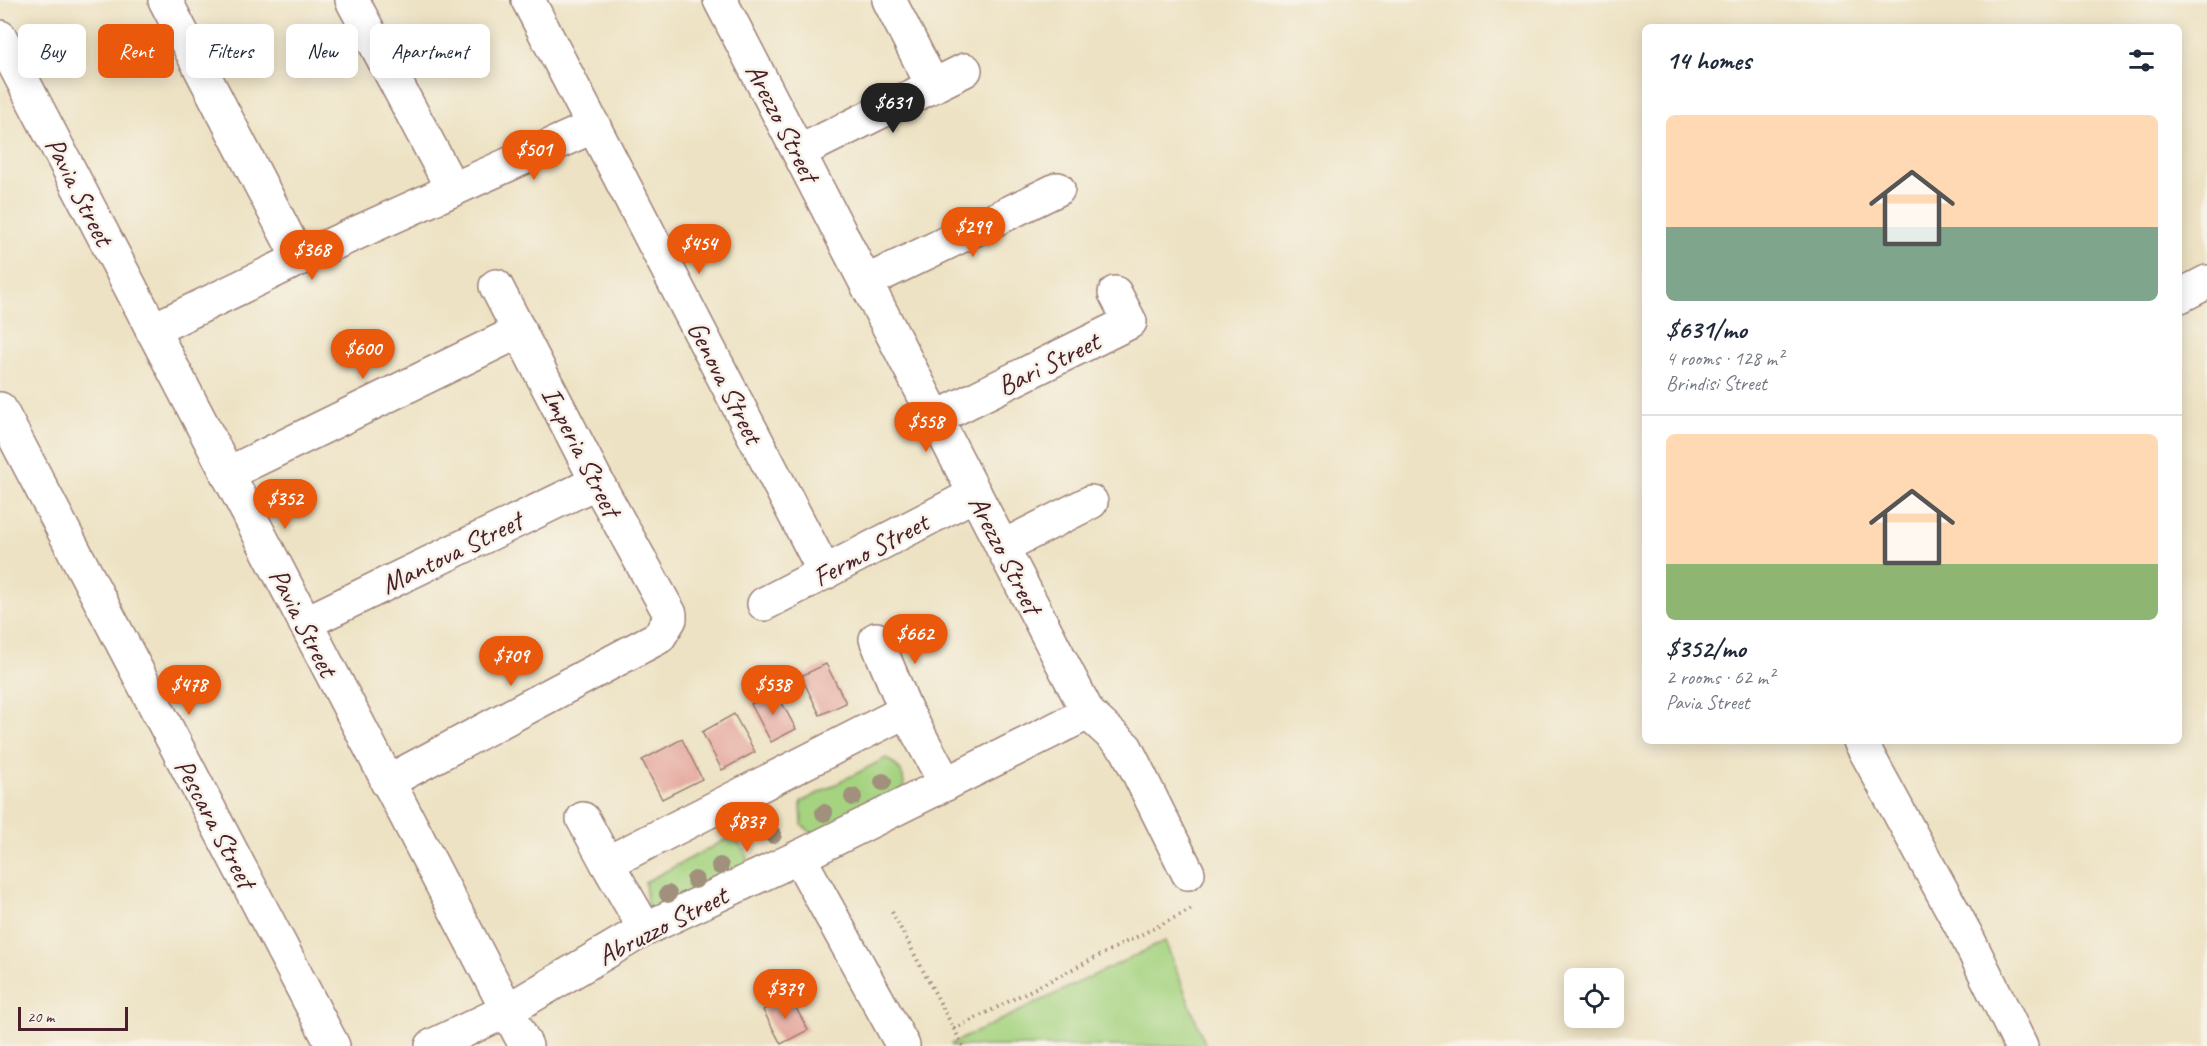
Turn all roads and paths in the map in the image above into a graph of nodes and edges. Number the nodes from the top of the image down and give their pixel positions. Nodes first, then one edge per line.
1 (165, 0) edge
2 (352, 0) edge
3 (528, 0) edge
4 (720, 0) edge
5 (889, 0) edge
6 (0, 37) edge
7 (965, 70) dead end
8 (933, 86) junction
9 (594, 126) junction
10 (798, 152) junction
11 (1058, 189) dead end
12 (453, 190) junction
13 (299, 259) junction
14 (866, 282) junction
15 (2207, 282) edge
16 (496, 286) dead end
17 (1115, 293) dead end
18 (2182, 295) edge
19 (152, 330) junction
20 (520, 331) junction
21 (0, 409) edge
22 (936, 418) junction
23 (227, 474) junction
24 (597, 482) junction
25 (975, 494) junction
26 (1091, 502) dead end
27 (1002, 547) junction
28 (825, 573) junction
29 (764, 604) dead end
30 (305, 623) junction
31 (876, 639) dead end
32 (906, 711) junction
33 (1088, 713) junction
34 (1862, 744) edge
35 (387, 782) junction
36 (946, 784) junction
37 (583, 819) dead end
38 (799, 857) junction
39 (607, 863) junction
40 (1188, 873) dead end
41 (1194, 907) dead end
42 (892, 912) dead end
43 (645, 929) junction
44 (508, 1010) junction
45 (954, 1029) junction
46 (333, 1046) edge
47 (432, 1046) edge
48 (526, 1046) edge
49 (903, 1046) edge
50 (963, 1046) edge
51 (2021, 1046) edge

1 - 13 street
2 - 12 street
3 - 9 street, Genova Street
4 - 10 street, Arezzo Street
5 - 8 street
6 - 19 street, Pavia Street
7 - 8 street
8 - 10 street
9 - 12 street
9 - 28 street, Genova Street
10 - 14 street, Arezzo Street
11 - 14 street
12 - 13 street
13 - 19 street
14 - 22 street, Arezzo Street
15 - 18 street
16 - 20 street, Imperia Street
17 - 22 street, Bari Street
19 - 23 street, Pavia Street
20 - 23 street
20 - 24 street, Imperia Street
21 - 46 street, Pescara Street
22 - 25 street, Arezzo Street
23 - 30 street, Pavia Street
24 - 30 street, Mantova Street
24 - 35 street, Imperia Street
25 - 27 street, Arezzo Street
25 - 28 street, Fermo Street
26 - 27 street
27 - 33 street, Arezzo Street
28 - 29 street, Fermo Street
30 - 35 street, Pavia Street
31 - 32 street
32 - 36 street
32 - 39 street
33 - 36 street, Abruzzo Street
33 - 40 street, Arezzo Street
34 - 51 street
35 - 44 street, Pavia Street
36 - 38 street, Abruzzo Street
37 - 39 street
38 - 43 street, Abruzzo Street
38 - 49 street
39 - 43 street
41 - 45 path
42 - 45 path
43 - 44 street, Abruzzo Street
44 - 47 street, Abruzzo Street
44 - 48 street, Pavia Street
45 - 50 path

